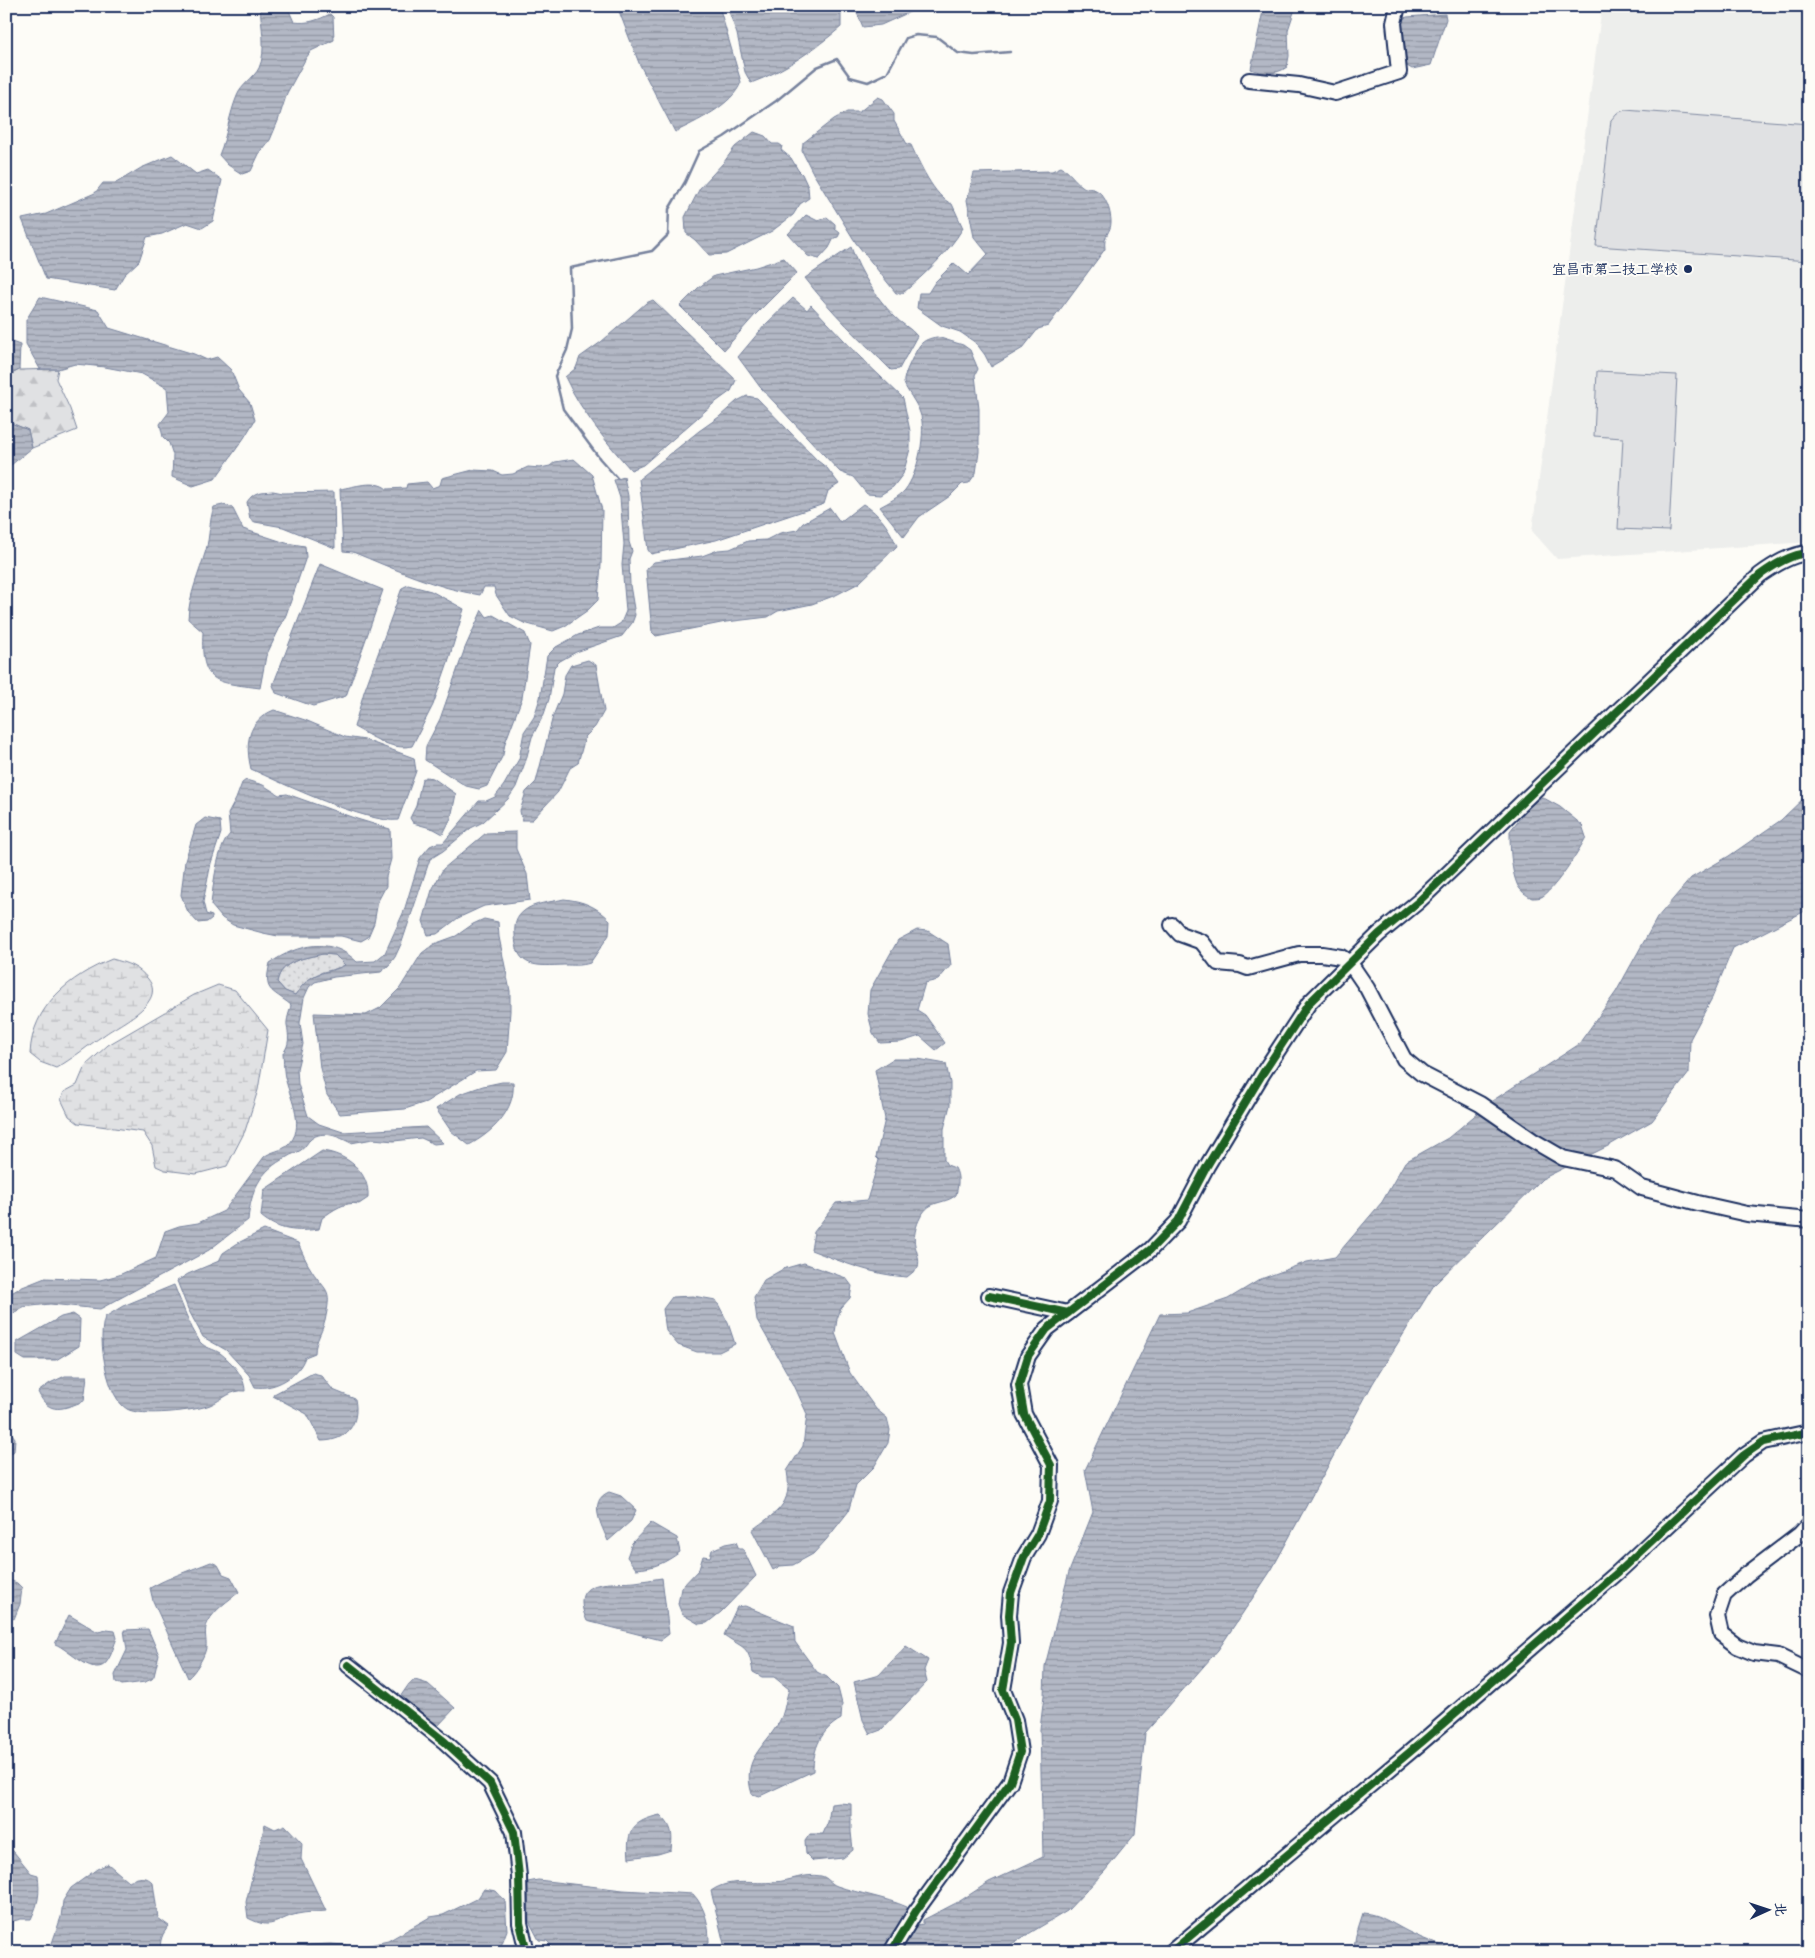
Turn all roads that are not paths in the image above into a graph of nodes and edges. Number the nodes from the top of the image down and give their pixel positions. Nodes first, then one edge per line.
1 (1398, 6) edge
2 (1249, 80) dead end
3 (1809, 553) edge
4 (1172, 925) dead end
5 (1350, 963) junction
6 (1809, 1220) edge
7 (989, 1296) dead end
8 (1068, 1313) junction
9 (1809, 1432) edge
10 (1809, 1524) edge
11 (348, 1664) dead end
12 (1809, 1671) edge
13 (527, 1952) edge
14 (890, 1952) edge
15 (1171, 1952) edge

1 - 2 street
3 - 5 street
4 - 5 street
5 - 6 street
5 - 8 street
7 - 8 street
8 - 14 street
9 - 15 street
10 - 12 street
11 - 13 street

